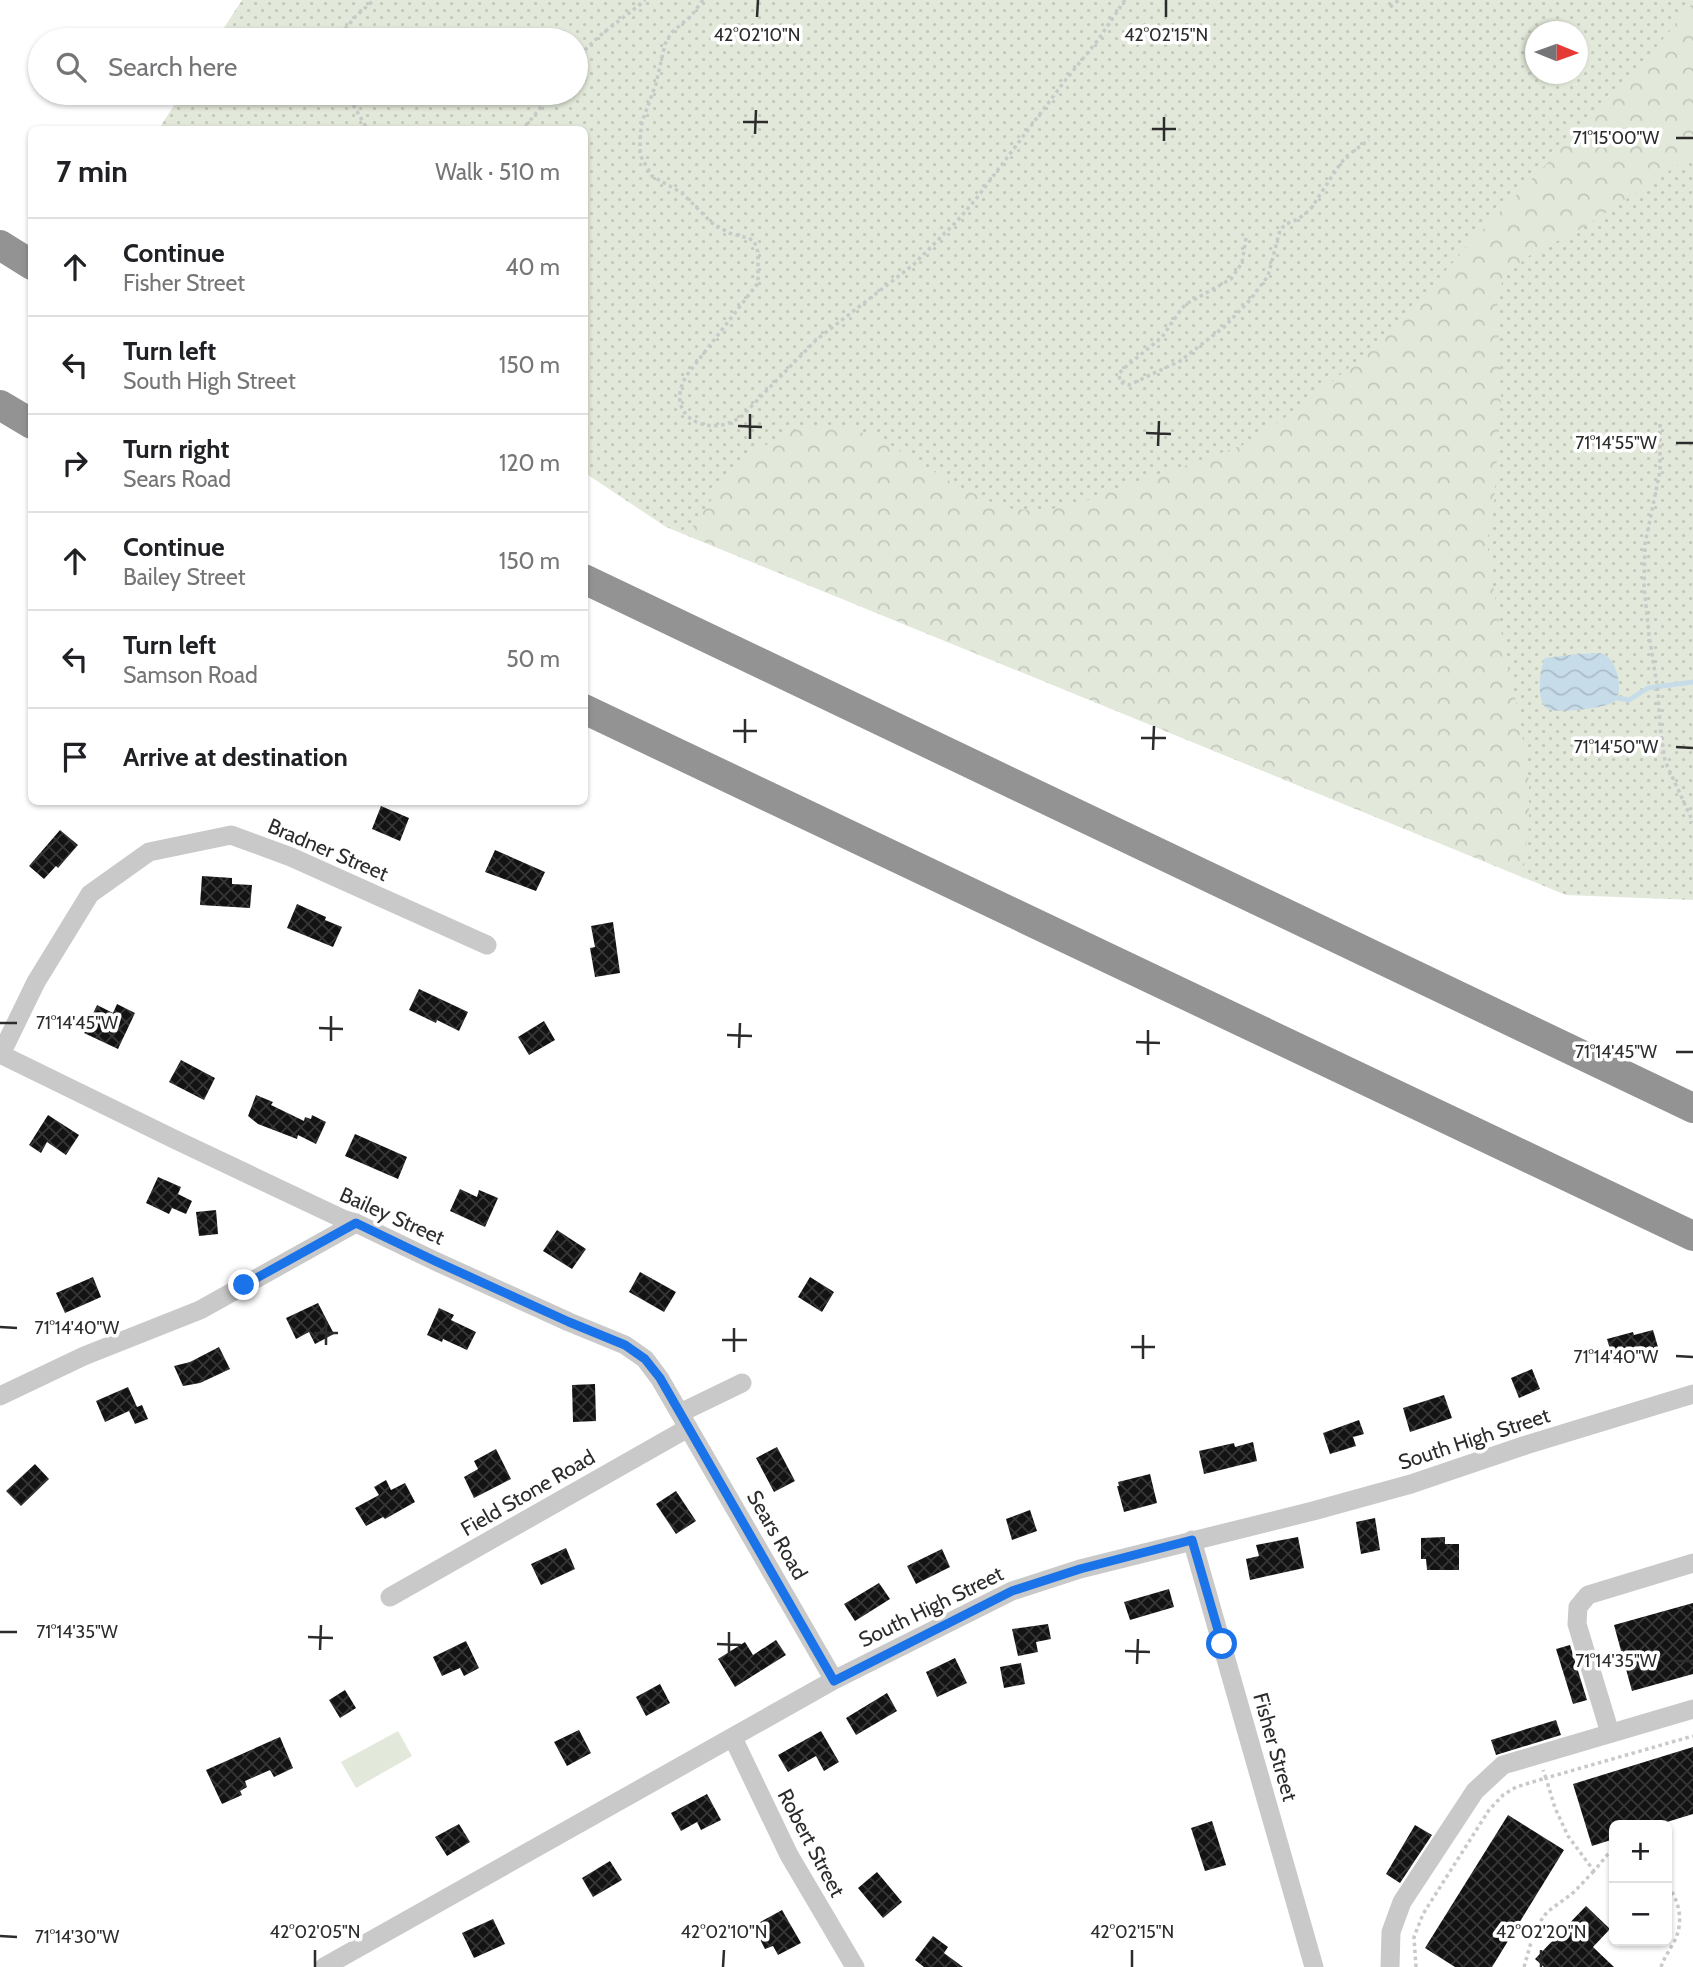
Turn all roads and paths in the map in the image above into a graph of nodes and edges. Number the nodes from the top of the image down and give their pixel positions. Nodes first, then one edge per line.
1 (374, 0) edge
2 (645, 0) edge
3 (703, 0) edge
4 (1125, 0) edge
5 (1399, 0) edge
6 (1390, 6) dead end
7 (346, 28) edge
8 (588, 45) edge
9 (353, 105) edge
10 (542, 105) edge
11 (366, 126) edge
12 (524, 126) edge
13 (1368, 140) dead end
14 (1246, 238) dead end
15 (0, 245) edge
16 (28, 262) edge
17 (0, 405) edge
18 (28, 422) edge
19 (1660, 424) dead end
20 (588, 581) edge
21 (588, 711) edge
22 (1693, 822) edge
23 (487, 944) dead end
24 (0, 1054) edge
25 (1693, 1108) edge
26 (1652, 1216) junction
27 (356, 1223) junction
28 (1693, 1236) edge
29 (1693, 1247) edge
30 (742, 1383) dead end
31 (1693, 1394) edge
32 (0, 1396) edge
33 (684, 1421) junction
34 (1192, 1540) junction
35 (1693, 1563) edge
36 (390, 1597) dead end
37 (834, 1681) junction
38 (1693, 1709) edge
39 (1610, 1733) junction
40 (1693, 1736) edge
41 (733, 1738) junction
42 (1538, 1754) junction
43 (1546, 1779) junction
44 (1609, 1853) edge
45 (1594, 1871) junction
46 (1672, 1891) edge
47 (1672, 1946) edge
48 (1672, 1946) edge
49 (324, 1967) edge
50 (855, 1967) edge
51 (1314, 1967) edge
52 (1390, 1967) edge
53 (1416, 1967) edge
54 (1524, 1967) edge
55 (1661, 1967) edge

1 - 7 path
2 - 8 path
3 - 4 path
5 - 6 path
9 - 11 path
10 - 12 path
13 - 14 path
15 - 16 highway
17 - 18 highway
19 - 22 path
20 - 25 highway
21 - 26 highway
23 - 24 street, Bradner Street
24 - 27 street, Bailey Street
26 - 28 highway
26 - 29 highway
27 - 32 street
27 - 33 street, Bailey Street
30 - 33 street
31 - 34 street, South High Street
33 - 36 street, Field Stone Road
33 - 37 street, Sears Road
34 - 37 street, South High Street
34 - 51 street, Fisher Street
35 - 39 street
37 - 41 street, South High Street
38 - 39 street
39 - 42 street
40 - 43 path
41 - 49 street, South High Street
41 - 50 street, Robert Street
42 - 43 path
42 - 52 street
43 - 45 path
43 - 53 path
44 - 45 path
45 - 54 path
46 - 48 path
47 - 55 path

